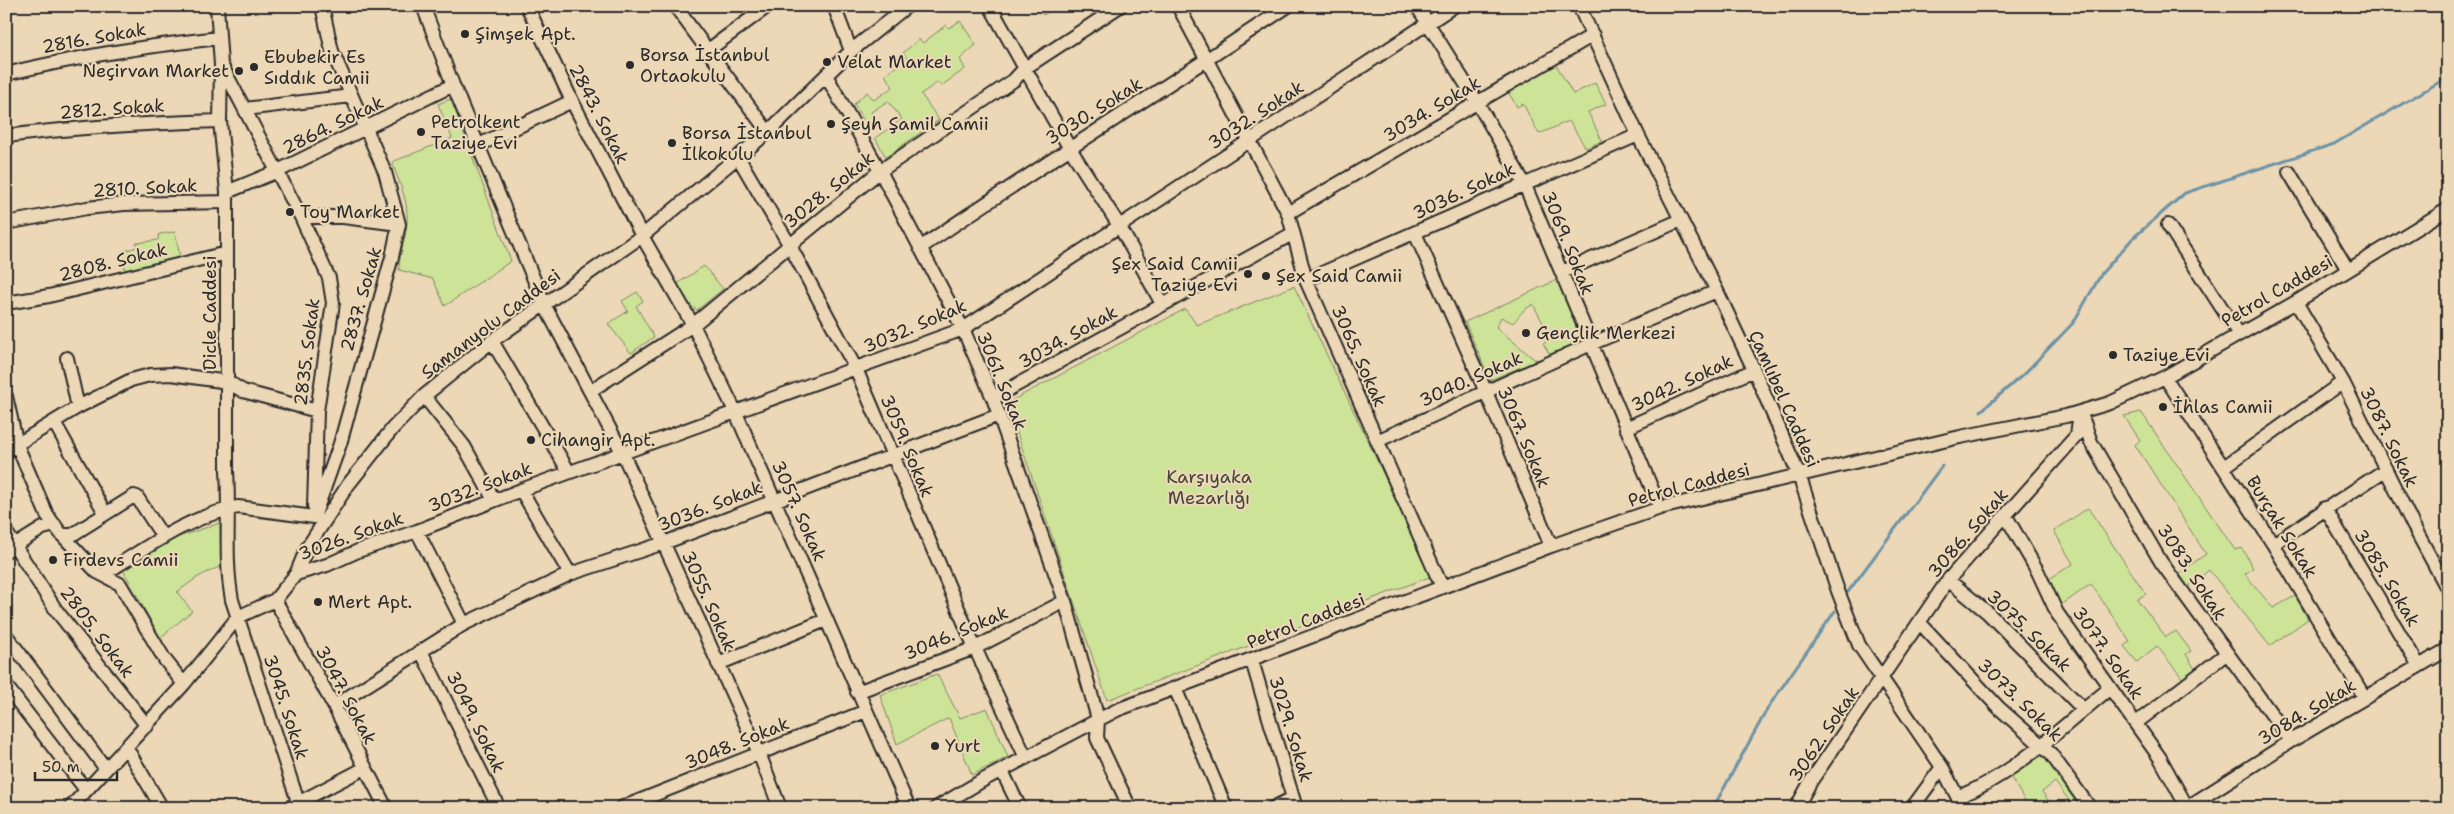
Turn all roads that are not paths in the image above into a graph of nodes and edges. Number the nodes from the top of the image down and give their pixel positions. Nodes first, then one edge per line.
1 (218, 6) edge
2 (322, 6) edge
3 (423, 6) edge
4 (527, 6) edge
5 (675, 6) edge
6 (768, 6) edge
7 (834, 6) edge
8 (907, 6) edge
9 (990, 6) edge
10 (1178, 6) edge
11 (1288, 6) edge
12 (1417, 6) edge
13 (1454, 6) edge
14 (1579, 6) edge
15 (1111, 9) edge
16 (1428, 24) junction
17 (1593, 35) junction
18 (219, 38) junction
19 (707, 51) junction
20 (851, 51) junction
21 (1207, 60) junction
22 (221, 65) junction
23 (1025, 68) junction
24 (6, 74) edge
25 (827, 77) junction
26 (453, 85) junction
27 (351, 96) junction
28 (572, 101) junction
29 (1477, 102) junction
30 (244, 109) junction
31 (220, 121) junction
32 (366, 129) junction
33 (768, 132) junction
34 (1638, 135) junction
35 (6, 136) edge
36 (1250, 139) junction
37 (479, 145) junction
38 (1069, 147) junction
39 (738, 157) junction
40 (880, 171) junction
41 (278, 172) junction
42 (2289, 172) dead end
43 (1524, 183) junction
44 (227, 197) junction
45 (2448, 209) edge
46 (1288, 213) junction
47 (301, 217) junction
48 (1681, 220) junction
49 (6, 223) edge
50 (399, 224) junction
51 (2168, 225) dead end
52 (1120, 227) junction
53 (1415, 233) junction
54 (1292, 234) junction
55 (642, 236) junction
56 (789, 244) junction
57 (920, 248) junction
58 (227, 253) junction
59 (2348, 270) junction
60 (1562, 272) junction
61 (1306, 280) junction
62 (1717, 291) junction
63 (2296, 302) junction
64 (6, 303) edge
65 (1162, 304) junction
66 (545, 306) junction
67 (693, 325) junction
68 (963, 329) junction
69 (2238, 333) junction
70 (492, 341) junction
71 (1591, 344) junction
72 (67, 358) dead end
73 (856, 370) junction
74 (1754, 370) junction
75 (2165, 377) junction
76 (228, 382) junction
77 (2343, 382) junction
78 (590, 391) junction
79 (1486, 392) junction
80 (6, 396) edge
81 (424, 396) junction
82 (993, 398) junction
83 (78, 407) junction
84 (317, 411) junction
85 (2080, 412) junction
86 (736, 413) junction
87 (998, 415) junction
88 (54, 422) junction
89 (1626, 428) junction
90 (1377, 441) junction
91 (12, 448) edge
92 (622, 454) junction
93 (892, 456) junction
94 (2224, 467) junction
95 (2386, 470) junction
96 (569, 472) junction
97 (1799, 475) junction
98 (521, 490) junction
99 (494, 500) junction
100 (775, 500) junction
101 (1660, 508) junction
102 (2325, 508) junction
103 (229, 509) junction
104 (105, 513) junction
105 (2006, 516) junction
106 (314, 518) junction
107 (58, 530) junction
108 (417, 531) junction
109 (6, 532) edge
110 (163, 537) junction
111 (664, 543) junction
112 (2272, 544) junction
113 (1551, 546) junction
114 (10, 548) edge
115 (307, 548) junction
116 (104, 574) junction
117 (296, 574) junction
118 (570, 574) junction
119 (1948, 580) junction
120 (1442, 587) junction
121 (2448, 590) edge
122 (274, 600) junction
123 (1065, 601) junction
124 (238, 617) junction
125 (826, 620) junction
126 (1920, 623) junction
127 (464, 624) junction
128 (6, 635) edge
129 (975, 648) junction
130 (2448, 649) edge
131 (421, 651) junction
132 (2226, 654) junction
133 (1252, 661) junction
134 (718, 664) junction
135 (2419, 666) junction
136 (1881, 680) junction
137 (184, 684) junction
138 (6, 686) edge
139 (1175, 688) junction
140 (2109, 689) junction
141 (858, 692) junction
142 (2365, 698) junction
143 (334, 706) junction
144 (2084, 709) junction
145 (866, 711) junction
146 (1098, 719) junction
147 (2136, 723) junction
148 (147, 726) junction
149 (2291, 741) junction
150 (2042, 746) junction
151 (126, 747) junction
152 (759, 753) junction
153 (1026, 758) junction
154 (1942, 767) junction
155 (106, 768) junction
156 (365, 768) junction
157 (1002, 771) junction
158 (86, 790) junction
159 (1294, 803) edge
160 (1961, 804) edge
161 (296, 806) edge
162 (2186, 807) edge
163 (70, 808) edge
164 (162, 808) edge
165 (386, 808) edge
166 (499, 808) edge
167 (621, 808) edge
168 (780, 808) edge
169 (910, 808) edge
170 (936, 808) edge
171 (1020, 808) edge
172 (1130, 808) edge
173 (1226, 808) edge
174 (1273, 808) edge
175 (1796, 808) edge
176 (1912, 808) edge
177 (2090, 808) edge

1 - 18 street, Dicle Caddesi
2 - 27 street, 2837. Sokak
3 - 26 street, 3055. Sokak
4 - 28 street, 2843. Sokak
5 - 19 street
6 - 19 street
7 - 20 street
8 - 20 street, Samanyolu Caddesi
9 - 23 street
10 - 21 street, 3065. Sokak
11 - 21 street, 3030. Sokak
12 - 16 street, 3069. Sokak
13 - 16 street, 3032. Sokak
14 - 17 street, Çamlıbel Caddesi
15 - 23 street, 3028. Sokak
16 - 29 street, 3069. Sokak
16 - 36 street, 3032. Sokak
17 - 29 street, 3034. Sokak
17 - 34 street, Çamlıbel Caddesi
18 - 22 street, Dicle Caddesi
18 - 24 street, 2816. Sokak
19 - 33 street
20 - 25 street, Samanyolu Caddesi
21 - 36 street, 3065. Sokak
21 - 38 street, 3030. Sokak
22 - 30 street, 2835. Sokak
22 - 31 street, Dicle Caddesi
23 - 38 street
23 - 40 street, 3028. Sokak
25 - 33 street, Samanyolu Caddesi
25 - 40 street, 3061. Sokak
26 - 32 street, 2864. Sokak
26 - 37 street, 3055. Sokak
27 - 30 street
27 - 32 street, 2837. Sokak
28 - 37 street
28 - 55 street, 2843. Sokak
29 - 43 street, 3069. Sokak
29 - 46 street, 3034. Sokak
30 - 41 street, 2835. Sokak
31 - 35 street, 2812. Sokak
31 - 44 street, Dicle Caddesi
32 - 41 street, 2864. Sokak
32 - 50 street, 2837. Sokak
33 - 39 street, Samanyolu Caddesi
34 - 43 street, 3036. Sokak
34 - 48 street, Çamlıbel Caddesi
36 - 46 street, 3065. Sokak
36 - 52 street, 3032. Sokak
37 - 66 street, 3055. Sokak
38 - 52 street
38 - 57 street, 3030. Sokak
39 - 55 street, Samanyolu Caddesi
39 - 56 street, 3059. Sokak
40 - 56 street, 3028. Sokak
40 - 57 street, 3061. Sokak
41 - 44 street, 2864. Sokak
41 - 47 street, 2835. Sokak
42 - 59 street
43 - 53 street, 3036. Sokak
43 - 60 street, 3069. Sokak
44 - 49 street, 2810. Sokak
44 - 58 street, Dicle Caddesi
45 - 59 street, Petrol Caddesi
46 - 54 street, 3065. Sokak
47 - 50 street
47 - 84 street, 2835. Sokak
48 - 60 street
48 - 62 street, Çamlıbel Caddesi
50 - 106 street, 2837. Sokak
51 - 69 street
52 - 65 street
52 - 68 street, 3032. Sokak
53 - 61 street, 3036. Sokak
53 - 79 street, 3067. Sokak
54 - 61 street, 3065. Sokak
54 - 65 street, 3034. Sokak
55 - 66 street, Samanyolu Caddesi
55 - 67 street, 3057. Sokak
56 - 67 street, 3028. Sokak
56 - 73 street, 3059. Sokak
57 - 68 street, 3061. Sokak
58 - 64 street, 2808. Sokak
58 - 76 street, Dicle Caddesi
59 - 63 street, Petrol Caddesi
60 - 71 street, 3069. Sokak
61 - 90 street, 3065. Sokak
62 - 71 street, 3040. Sokak
62 - 74 street, Çamlıbel Caddesi
63 - 69 street, Petrol Caddesi
63 - 77 street, 3087. Sokak
65 - 82 street, 3034. Sokak
66 - 70 street, Samanyolu Caddesi
66 - 78 street, 3055. Sokak
67 - 78 street, 3028. Sokak
67 - 86 street, 3057. Sokak
68 - 73 street, 3032. Sokak
68 - 82 street, 3061. Sokak
69 - 75 street, Petrol Caddesi
70 - 81 street, Samanyolu Caddesi
70 - 96 street
71 - 79 street, 3040. Sokak
71 - 89 street, 3069. Sokak
72 - 83 street
73 - 86 street, 3032. Sokak
73 - 93 street, 3059. Sokak
74 - 89 street, 3042. Sokak
74 - 97 street, Çamlıbel Caddesi
75 - 85 street, Petrol Caddesi
75 - 94 street, Burçak Sokak
76 - 83 street
76 - 84 street
76 - 103 street, Dicle Caddesi
77 - 94 street
77 - 95 street, 3087. Sokak
78 - 92 street, 3055. Sokak
79 - 90 street, 3040. Sokak
79 - 113 street, 3067. Sokak
80 - 91 street
81 - 99 street
81 - 115 street, Samanyolu Caddesi
82 - 87 street, 3061. Sokak
83 - 88 street
84 - 106 street, 2835. Sokak
85 - 97 street, Petrol Caddesi
85 - 105 street, 3086. Sokak
85 - 132 street, 3083. Sokak
86 - 92 street, 3032. Sokak
86 - 100 street, 3057. Sokak
87 - 93 street, 3036. Sokak
87 - 123 street, 3061. Sokak
88 - 91 street
88 - 104 street
89 - 101 street, 3069. Sokak
90 - 120 street, 3065. Sokak
91 - 107 street
92 - 96 street, 3032. Sokak
92 - 111 street, 3055. Sokak
93 - 100 street, 3036. Sokak
93 - 129 street, 3059. Sokak
94 - 112 street, Burçak Sokak
95 - 102 street
95 - 121 street, 3087. Sokak
96 - 98 street, 3032. Sokak
97 - 101 street, Petrol Caddesi
97 - 136 street, Çamlıbel Caddesi
98 - 99 street, 3032. Sokak
98 - 118 street
99 - 108 street, 3032. Sokak
100 - 111 street, 3036. Sokak
100 - 125 street, 3057. Sokak
101 - 113 street, Petrol Caddesi
102 - 112 street
102 - 135 street, 3085. Sokak
103 - 106 street
103 - 110 street
103 - 124 street, Dicle Caddesi
104 - 107 street
104 - 110 street
105 - 119 street, 3086. Sokak
105 - 140 street, 3077. Sokak
106 - 115 street, 2835. Sokak
107 - 114 street
107 - 116 street
108 - 117 street, 3026. Sokak
108 - 127 street
109 - 114 street, 2805. Sokak
110 - 116 street
111 - 118 street, 3036. Sokak
111 - 134 street, 3055. Sokak
112 - 142 street, Burçak Sokak
113 - 120 street, Petrol Caddesi
114 - 148 street, 2805. Sokak
115 - 117 street, Samanyolu Caddesi
116 - 137 street
117 - 122 street, Samanyolu Caddesi
118 - 127 street, 3036. Sokak
119 - 126 street, 3086. Sokak
119 - 144 street, 3075. Sokak
120 - 133 street, Petrol Caddesi
122 - 124 street, Samanyolu Caddesi
122 - 143 street, 3047. Sokak
123 - 129 street, 3046. Sokak
123 - 146 street, 3061. Sokak
124 - 137 street, Samanyolu Caddesi
124 - 161 street, 3045. Sokak
125 - 134 street
125 - 141 street, 3057. Sokak
126 - 136 street, 3086. Sokak
126 - 150 street, 3073. Sokak
127 - 131 street, 3036. Sokak
128 - 155 street
129 - 141 street, 3046. Sokak
129 - 153 street, 3059. Sokak
130 - 135 street, 3084. Sokak
131 - 143 street, 3036. Sokak
131 - 166 street, 3049. Sokak
132 - 147 street
132 - 149 street, 3083. Sokak
133 - 139 street, Petrol Caddesi
133 - 159 street, 3029. Sokak
134 - 152 street, 3055. Sokak
135 - 142 street, 3084. Sokak
136 - 154 street, Çamlıbel Caddesi
136 - 175 street, 3062. Sokak
137 - 148 street, Samanyolu Caddesi
138 - 158 street
139 - 146 street, Petrol Caddesi
139 - 173 street
140 - 144 street
140 - 147 street, 3077. Sokak
141 - 145 street, 3057. Sokak
142 - 149 street, 3084. Sokak
143 - 156 street, 3047. Sokak
144 - 150 street
145 - 152 street, 3048. Sokak
145 - 169 street, 3057. Sokak
146 - 153 street, Petrol Caddesi
146 - 172 street, 3061. Sokak
147 - 162 street, 3077. Sokak
148 - 151 street, Samanyolu Caddesi
149 - 162 street, 3084. Sokak
150 - 160 street
150 - 177 street, 3073. Sokak
151 - 155 street, Samanyolu Caddesi
151 - 164 street
152 - 167 street, 3048. Sokak
152 - 168 street, 3055. Sokak
153 - 157 street, Petrol Caddesi
154 - 160 street, Çamlıbel Caddesi
154 - 176 street
155 - 158 street, Samanyolu Caddesi
156 - 161 street
156 - 165 street, 3047. Sokak
157 - 170 street, Petrol Caddesi
157 - 171 street
158 - 163 street, Samanyolu Caddesi
159 - 174 street

